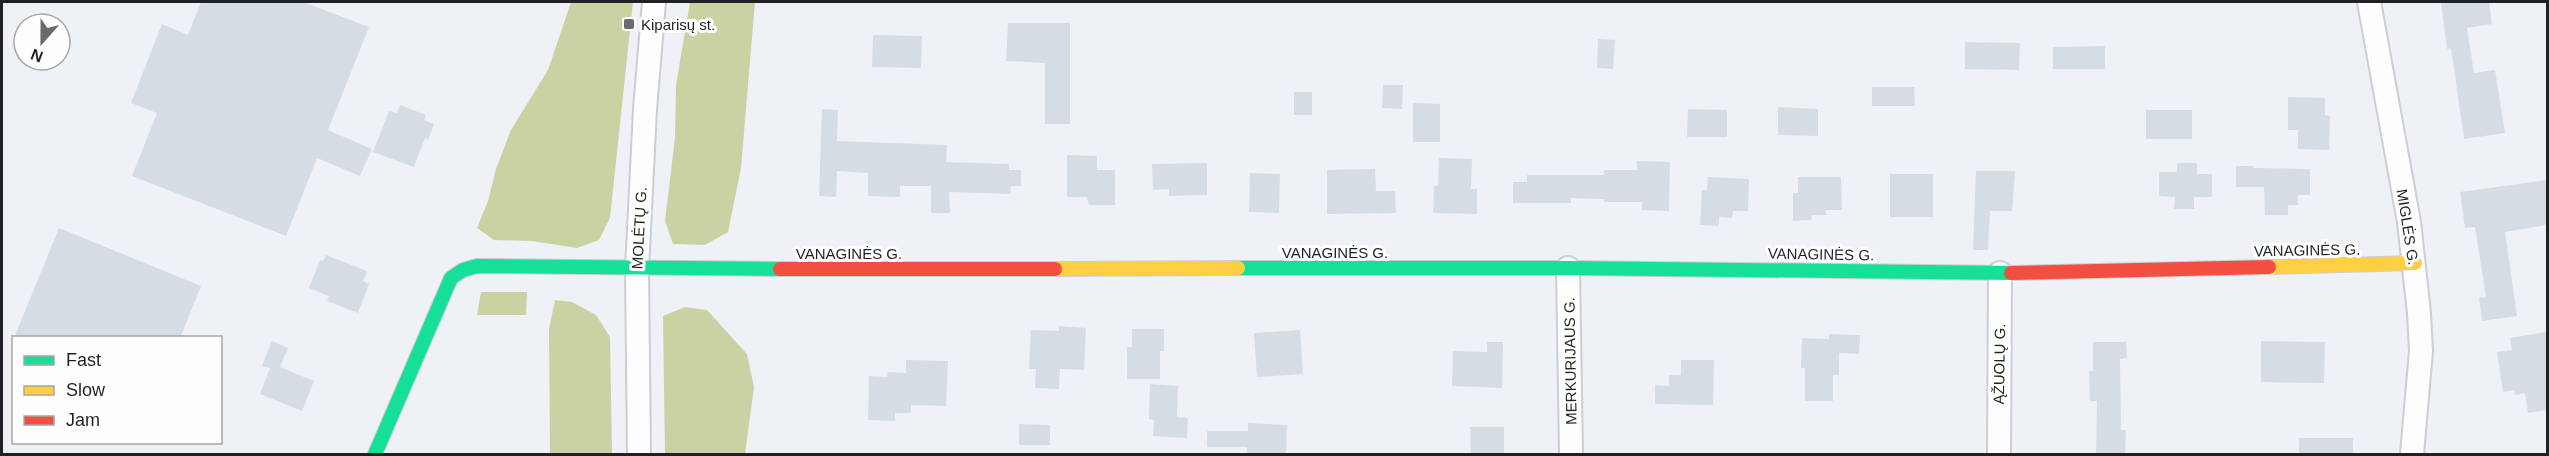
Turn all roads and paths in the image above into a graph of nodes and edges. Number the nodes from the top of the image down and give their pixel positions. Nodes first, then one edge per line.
1 (654, 2) edge
2 (2369, 2) edge
3 (2415, 263) junction
4 (1568, 268) junction
5 (637, 269) junction
6 (2000, 273) junction
7 (375, 454) edge
8 (639, 454) edge
9 (1571, 454) edge
10 (1998, 454) edge
11 (2412, 454) edge

1 - 5 street, MOLĖTŲ G.
2 - 3 street, MIGLĖS G.
3 - 6 street, VANAGINĖS G.
3 - 11 street, MIGLĖS G.
4 - 5 street, VANAGINĖS G.
4 - 6 street, VANAGINĖS G.
4 - 9 street, MERKURIJAUS G.
5 - 7 street, VANAGINĖS G.
5 - 8 street, MOLĖTŲ G.
6 - 10 street, ĄŽUOLŲ G.

